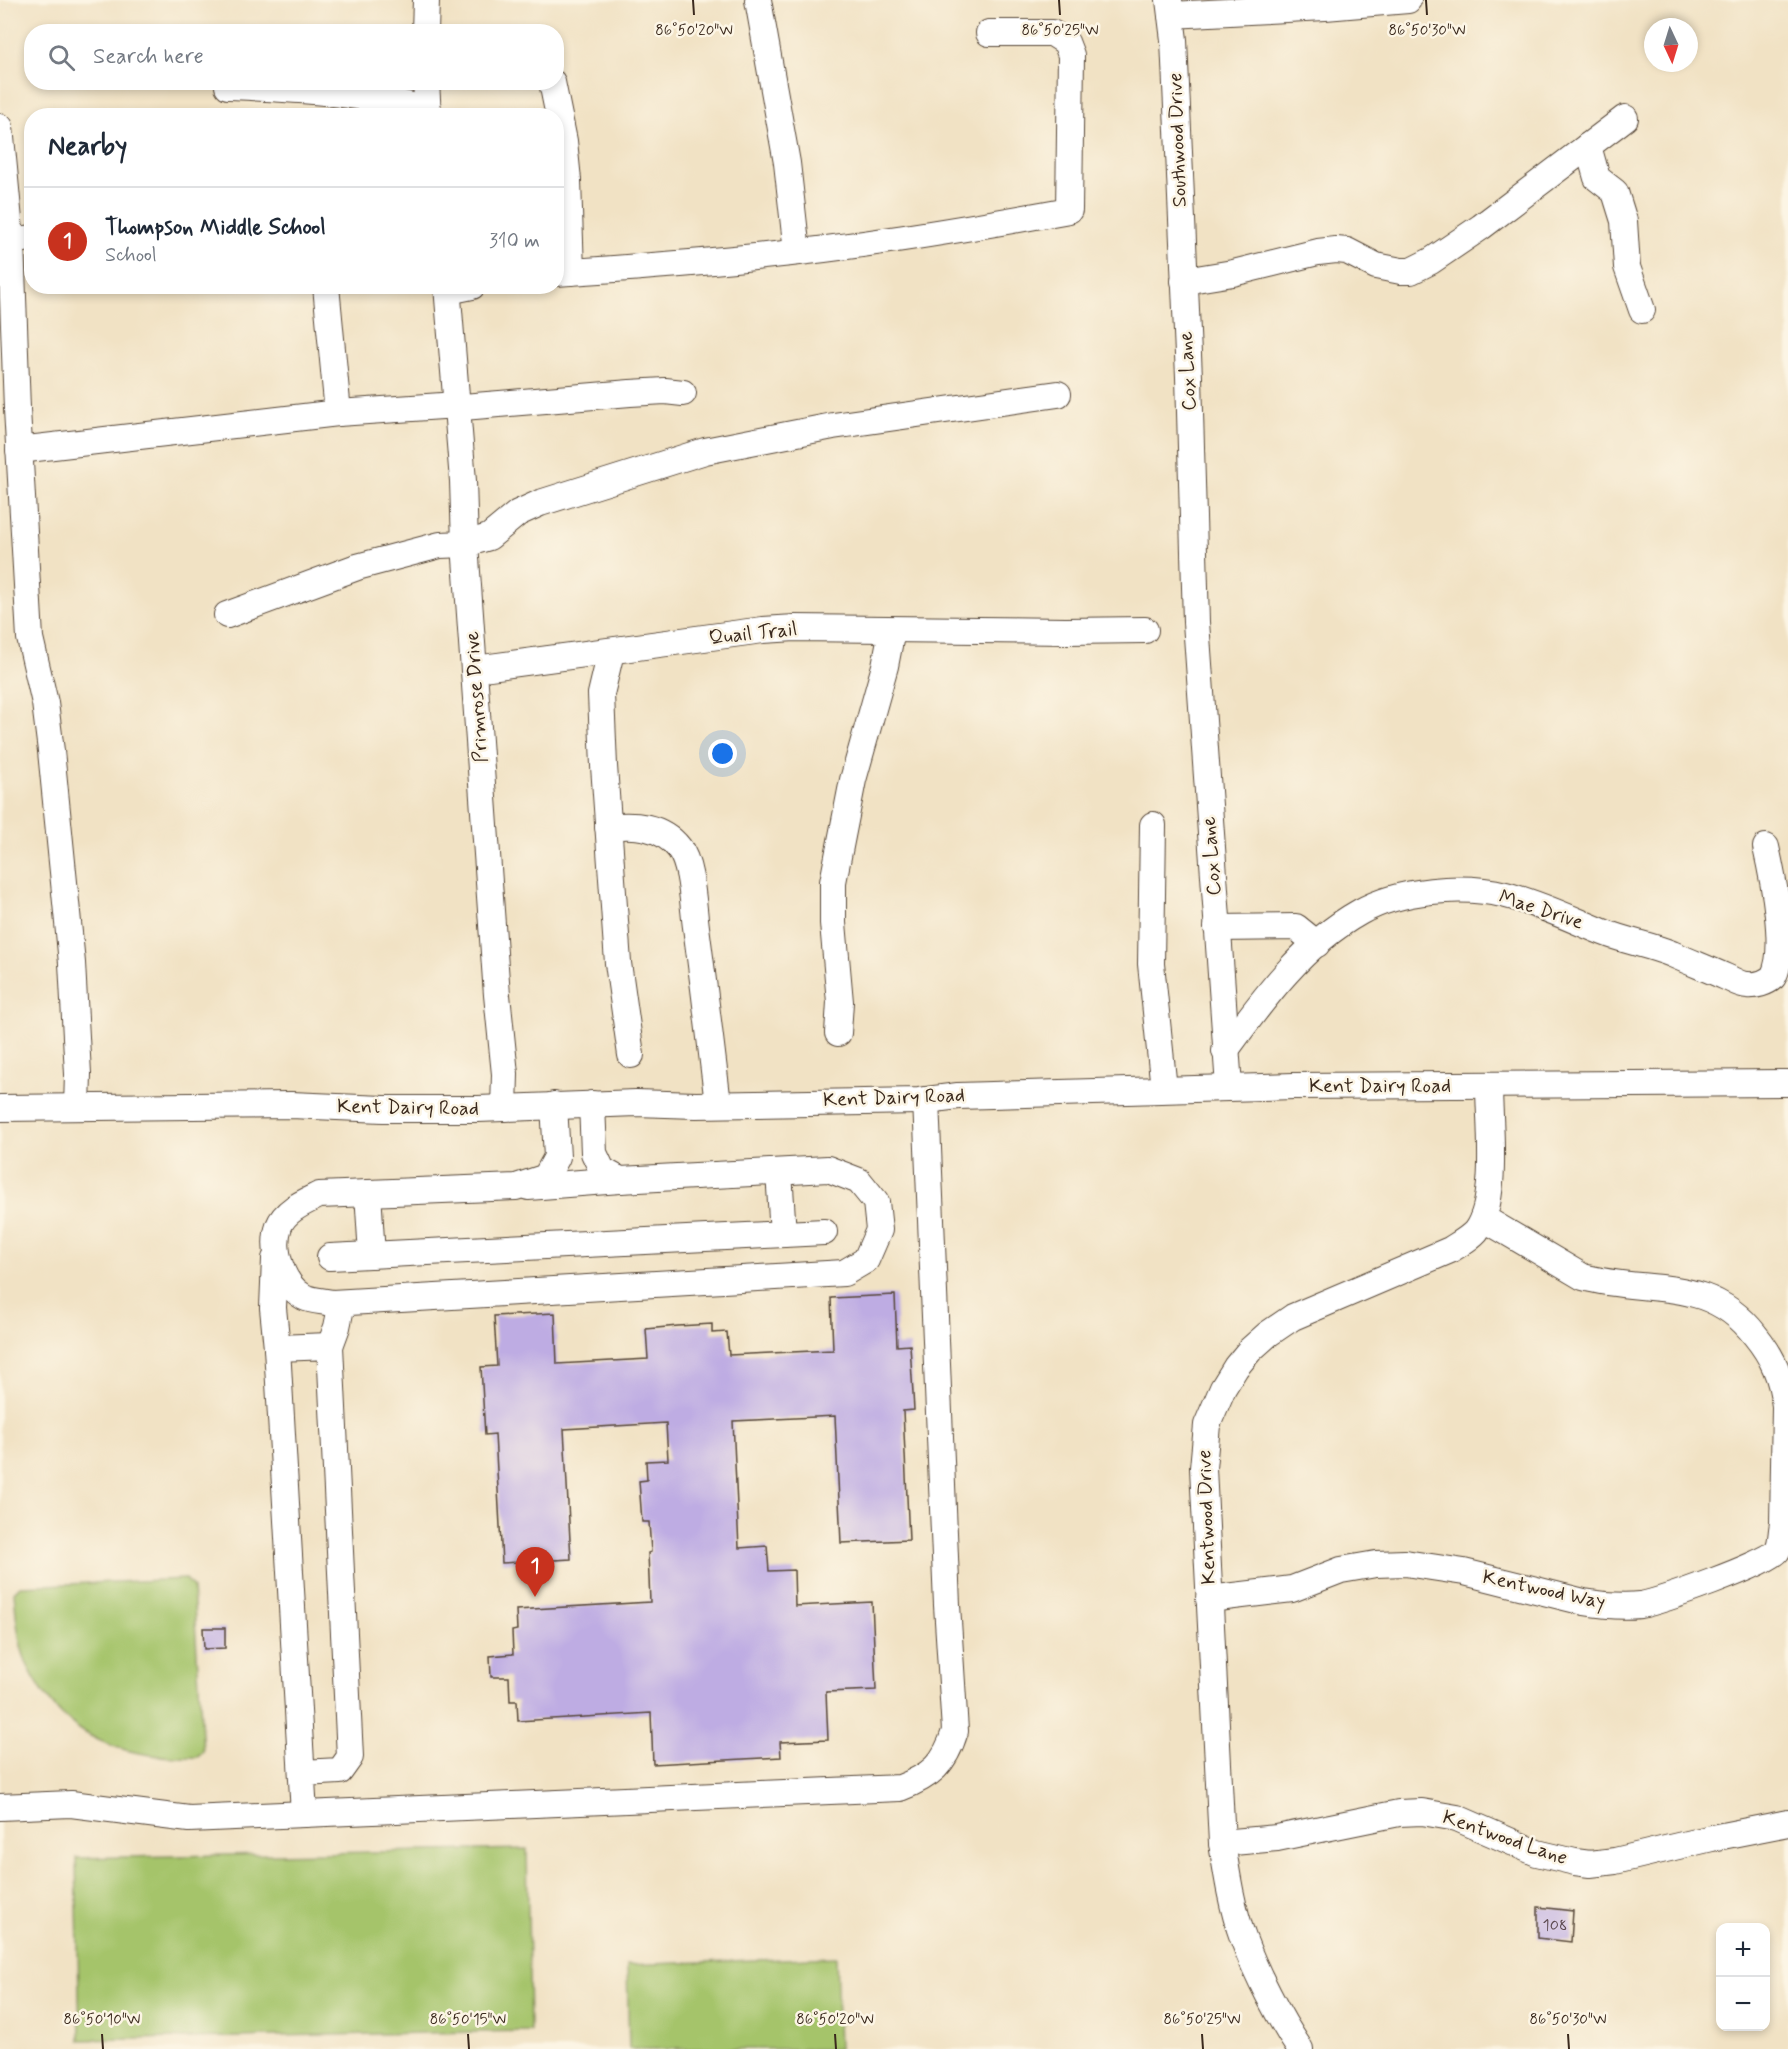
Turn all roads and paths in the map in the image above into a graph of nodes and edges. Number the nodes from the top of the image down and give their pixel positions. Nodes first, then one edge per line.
1 (426, 0) edge
2 (758, 0) edge
3 (1408, 0) edge
4 (1170, 8) edge
5 (425, 24) edge
6 (989, 33) dead end
7 (296, 90) edge
8 (426, 90) edge
9 (554, 90) edge
10 (414, 108) edge
11 (427, 108) edge
12 (557, 108) edge
13 (1625, 117) dead end
14 (0, 127) edge
15 (564, 141) edge
16 (1588, 146) junction
17 (21, 240) edge
18 (797, 252) junction
19 (564, 272) edge
20 (1184, 281) junction
21 (327, 294) edge
22 (455, 294) edge
23 (1642, 310) dead end
24 (683, 393) dead end
25 (1058, 394) dead end
26 (457, 405) junction
27 (338, 413) junction
28 (19, 450) junction
29 (465, 544) junction
30 (227, 615) dead end
31 (892, 630) junction
32 (1145, 630) dead end
33 (611, 652) junction
34 (475, 669) junction
35 (1153, 825) dead end
36 (608, 827) junction
37 (1766, 847) dead end
38 (1217, 928) junction
39 (1317, 944) junction
40 (838, 1033) dead end
41 (1225, 1051) junction
42 (631, 1055) dead end
43 (1788, 1083) edge
44 (1489, 1086) junction
45 (1229, 1087) junction
46 (1164, 1089) junction
47 (926, 1100) junction
48 (592, 1104) junction
49 (718, 1104) junction
50 (554, 1105) junction
51 (77, 1107) junction
52 (0, 1108) edge
53 (504, 1108) junction
54 (779, 1172) junction
55 (620, 1180) junction
56 (516, 1187) junction
57 (368, 1193) junction
58 (1483, 1218) junction
59 (824, 1232) dead end
60 (783, 1234) junction
61 (276, 1253) junction
62 (372, 1255) junction
63 (330, 1257) dead end
64 (342, 1303) junction
65 (330, 1346) junction
66 (277, 1348) junction
67 (1785, 1524) edge
68 (1209, 1599) junction
69 (302, 1773) junction
70 (0, 1807) edge
71 (304, 1814) junction
72 (1788, 1823) edge
73 (1222, 1844) junction
74 (1300, 2049) edge

1 - 5 street
2 - 18 street
3 - 4 street
4 - 20 street, Southwood Drive
6 - 18 street
7 - 10 street
8 - 11 street
9 - 12 street
13 - 16 street
14 - 17 street
15 - 19 street
16 - 20 street
16 - 23 street
17 - 28 street
18 - 19 street
20 - 38 street, Cox Lane
21 - 27 street
22 - 26 street, Primrose Drive
24 - 26 street
25 - 29 street
26 - 27 street
26 - 29 street, Primrose Drive
27 - 28 street
28 - 51 street
29 - 30 street
29 - 34 street, Primrose Drive
31 - 32 street, Quail Trail
31 - 33 street, Quail Trail
31 - 40 street
33 - 34 street, Quail Trail
33 - 36 street
34 - 53 street, Primrose Drive
35 - 46 street
36 - 42 street
36 - 49 street
37 - 39 street, Mae Drive
38 - 39 street
38 - 41 street, Cox Lane
39 - 41 street, Mae Drive
41 - 45 street
43 - 44 street, Kent Dairy Road
44 - 45 street, Kent Dairy Road
44 - 58 street, Kentwood Drive
45 - 46 street, Kent Dairy Road
46 - 47 street, Kent Dairy Road
47 - 49 street, Kent Dairy Road
47 - 71 street
48 - 49 street, Kent Dairy Road
48 - 50 street, Kent Dairy Road
48 - 55 street
50 - 53 street, Kent Dairy Road
50 - 56 street
51 - 52 street, Kent Dairy Road
51 - 53 street, Kent Dairy Road
54 - 55 street
54 - 60 street
54 - 64 street
55 - 56 street
56 - 57 street
57 - 61 street
57 - 62 street
58 - 67 street, Kentwood Way
58 - 68 street, Kentwood Drive
59 - 60 street
60 - 62 street
61 - 64 street
61 - 66 street
62 - 63 street
64 - 65 street
65 - 66 street
65 - 69 street
66 - 69 street
67 - 68 street, Kentwood Way
68 - 73 street, Kentwood Drive
69 - 71 street
70 - 71 street
72 - 73 street, Kentwood Lane
73 - 74 street, Kentwood Drive

